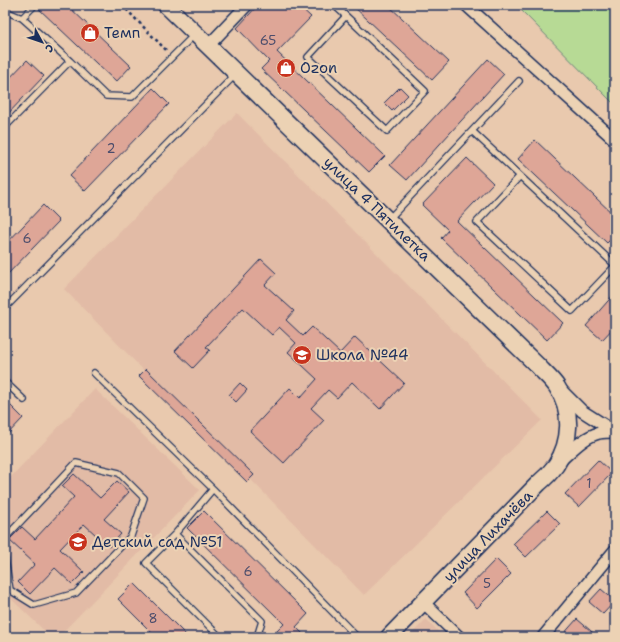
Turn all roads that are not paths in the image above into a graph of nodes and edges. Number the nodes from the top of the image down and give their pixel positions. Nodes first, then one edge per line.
1 (35, 5) edge
2 (166, 5) edge
3 (247, 5) edge
4 (334, 5) edge
5 (466, 5) edge
6 (5, 11) edge
7 (346, 16) junction
8 (22, 18) junction
9 (196, 34) junction
10 (208, 46) junction
11 (70, 61) junction
12 (237, 73) junction
13 (519, 81) dead end
14 (5, 127) edge
15 (472, 131) junction
16 (615, 140) edge
17 (520, 176) junction
18 (388, 220) junction
19 (615, 266) edge
20 (5, 308) edge
21 (94, 374) dead end
22 (5, 382) edge
23 (557, 387) junction
24 (24, 400) dead end
25 (569, 424) joint
26 (555, 466) junction
27 (213, 489) junction
28 (175, 534) junction
29 (5, 538) edge
30 (615, 550) edge
31 (5, 558) edge
32 (7, 592) edge
33 (423, 602) junction
34 (220, 637) edge
35 (257, 637) edge
36 (357, 637) edge
37 (389, 637) edge
38 (459, 637) edge
39 (543, 637) edge

1 - 8 lane
2 - 9 main road, улица 4 Пятилетка
3 - 10 street
4 - 7 lane
5 - 16 street
6 - 8 lane
7 - 7 lane
8 - 11 lane
9 - 10 main road, улица 4 Пятилетка
9 - 11 lane
10 - 12 main road, улица 4 Пятилетка
11 - 14 lane
12 - 18 main road, улица 4 Пятилетка
12 - 20 lane
13 - 15 lane
15 - 17 lane
15 - 18 lane
17 - 19 lane
17 - 19 lane
18 - 23 main road, улица 4 Пятилетка
21 - 27 lane
22 - 24 lane
23 - 25 main road, улица 4 Пятилетка
23 - 26 street
25 - 26 main road, улица Лихачёва
26 - 33 main road, улица Лихачёва
27 - 28 lane
27 - 36 lane
28 - 34 lane
28 - 35 lane
29 - 32 lane
30 - 39 street
31 - 32 lane
33 - 37 main road, улица Лихачёва
33 - 38 street

